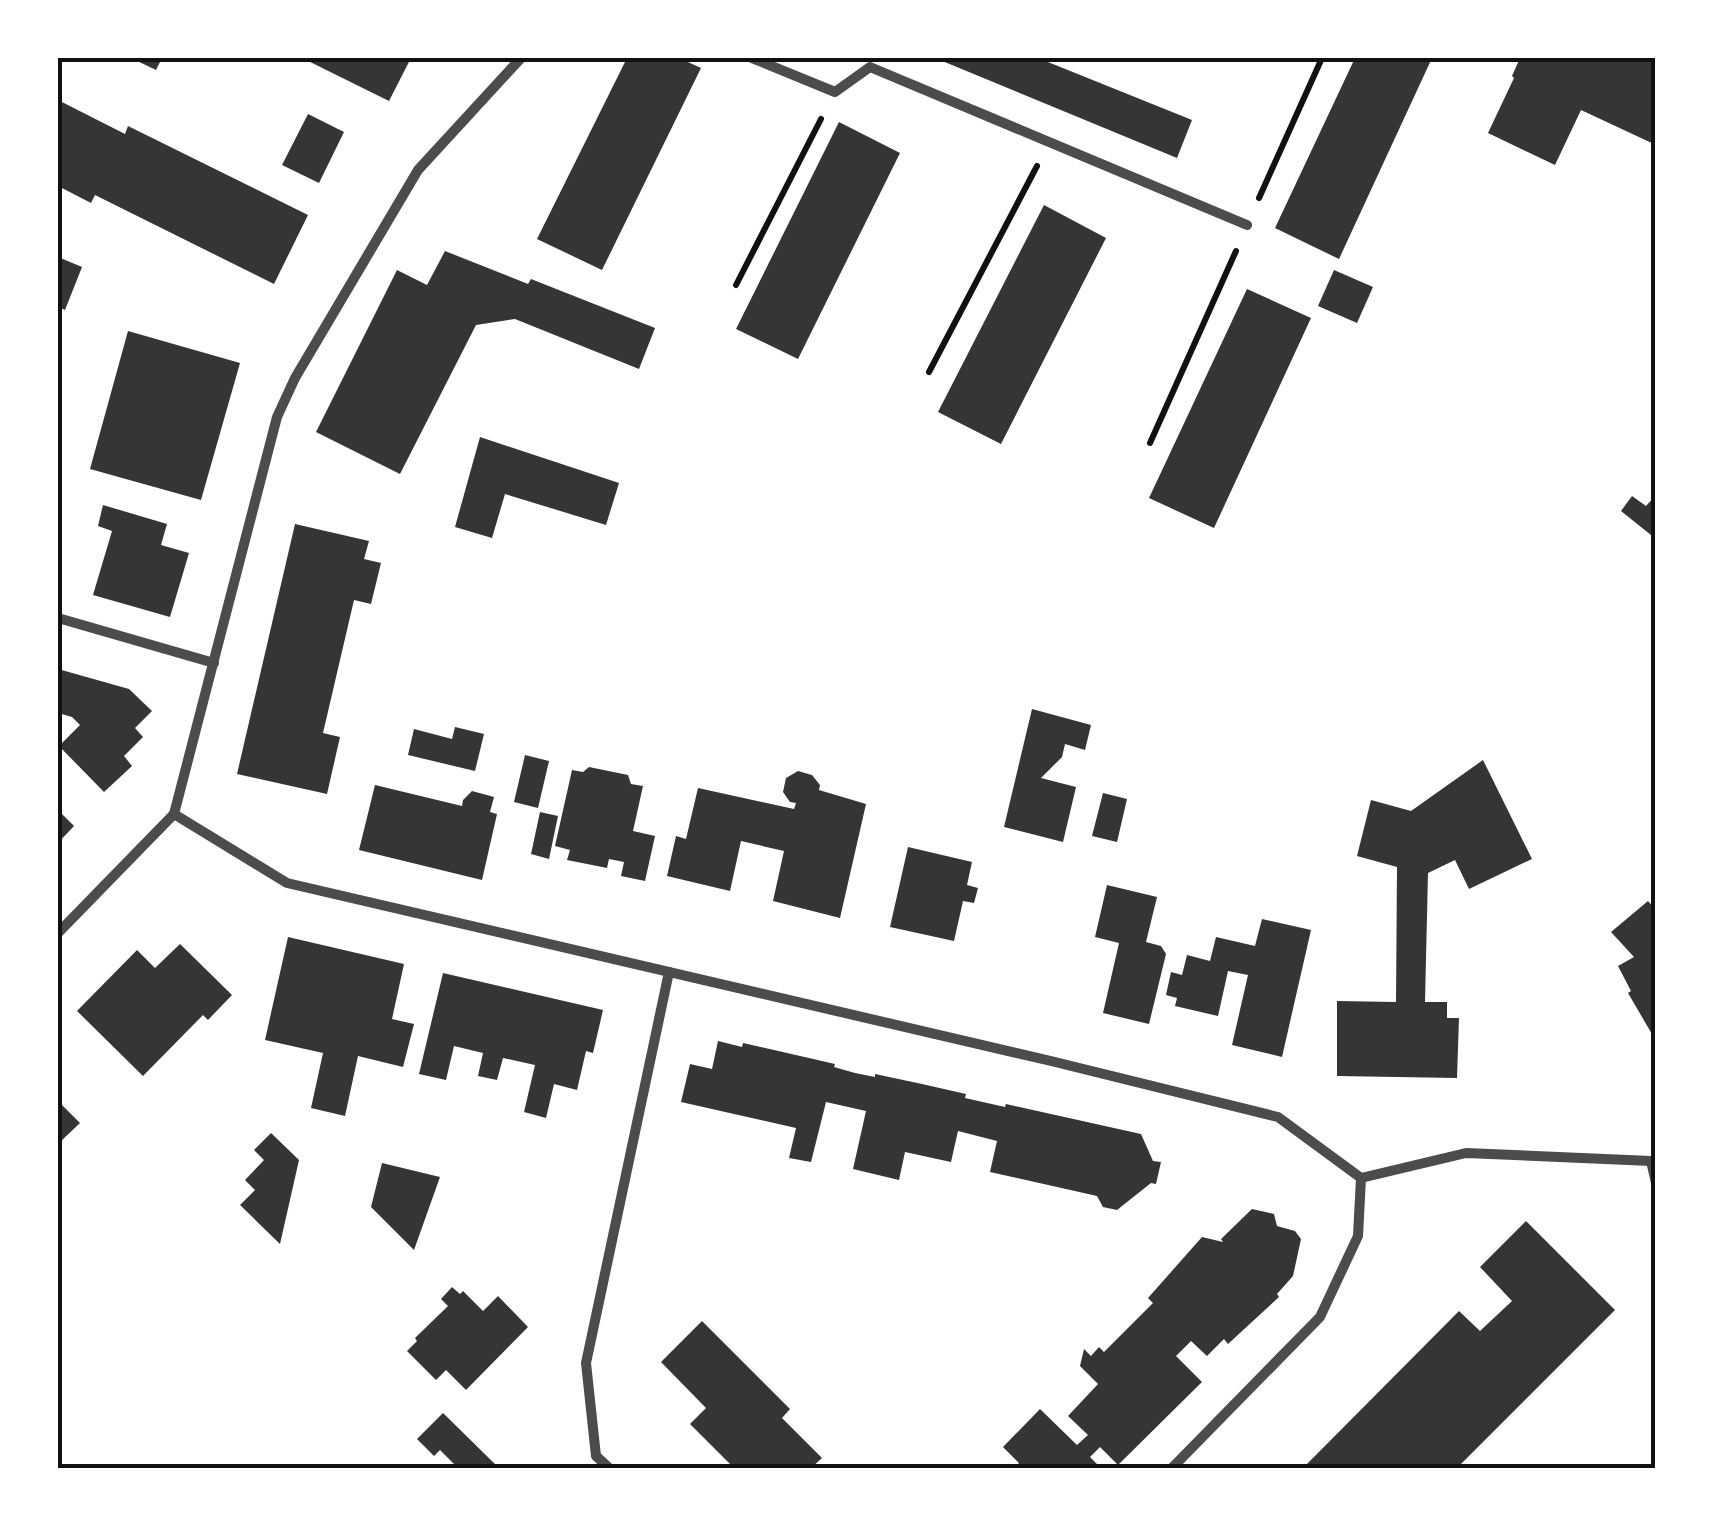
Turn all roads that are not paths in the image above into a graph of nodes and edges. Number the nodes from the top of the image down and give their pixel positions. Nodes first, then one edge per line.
1 (521, 58) edge
2 (752, 58) edge
3 (1247, 225) dead end
4 (58, 618) edge
5 (214, 663) junction
6 (174, 814) junction
7 (58, 933) edge
8 (669, 972) junction
9 (1653, 1158) edge
10 (1361, 1178) junction
11 (1656, 1183) edge
12 (609, 1468) edge
13 (1172, 1468) edge

1 - 5 street
2 - 3 street
4 - 5 street
5 - 6 street
6 - 7 street
6 - 8 street
8 - 10 street
8 - 12 street
9 - 10 street
9 - 11 street
10 - 13 street

